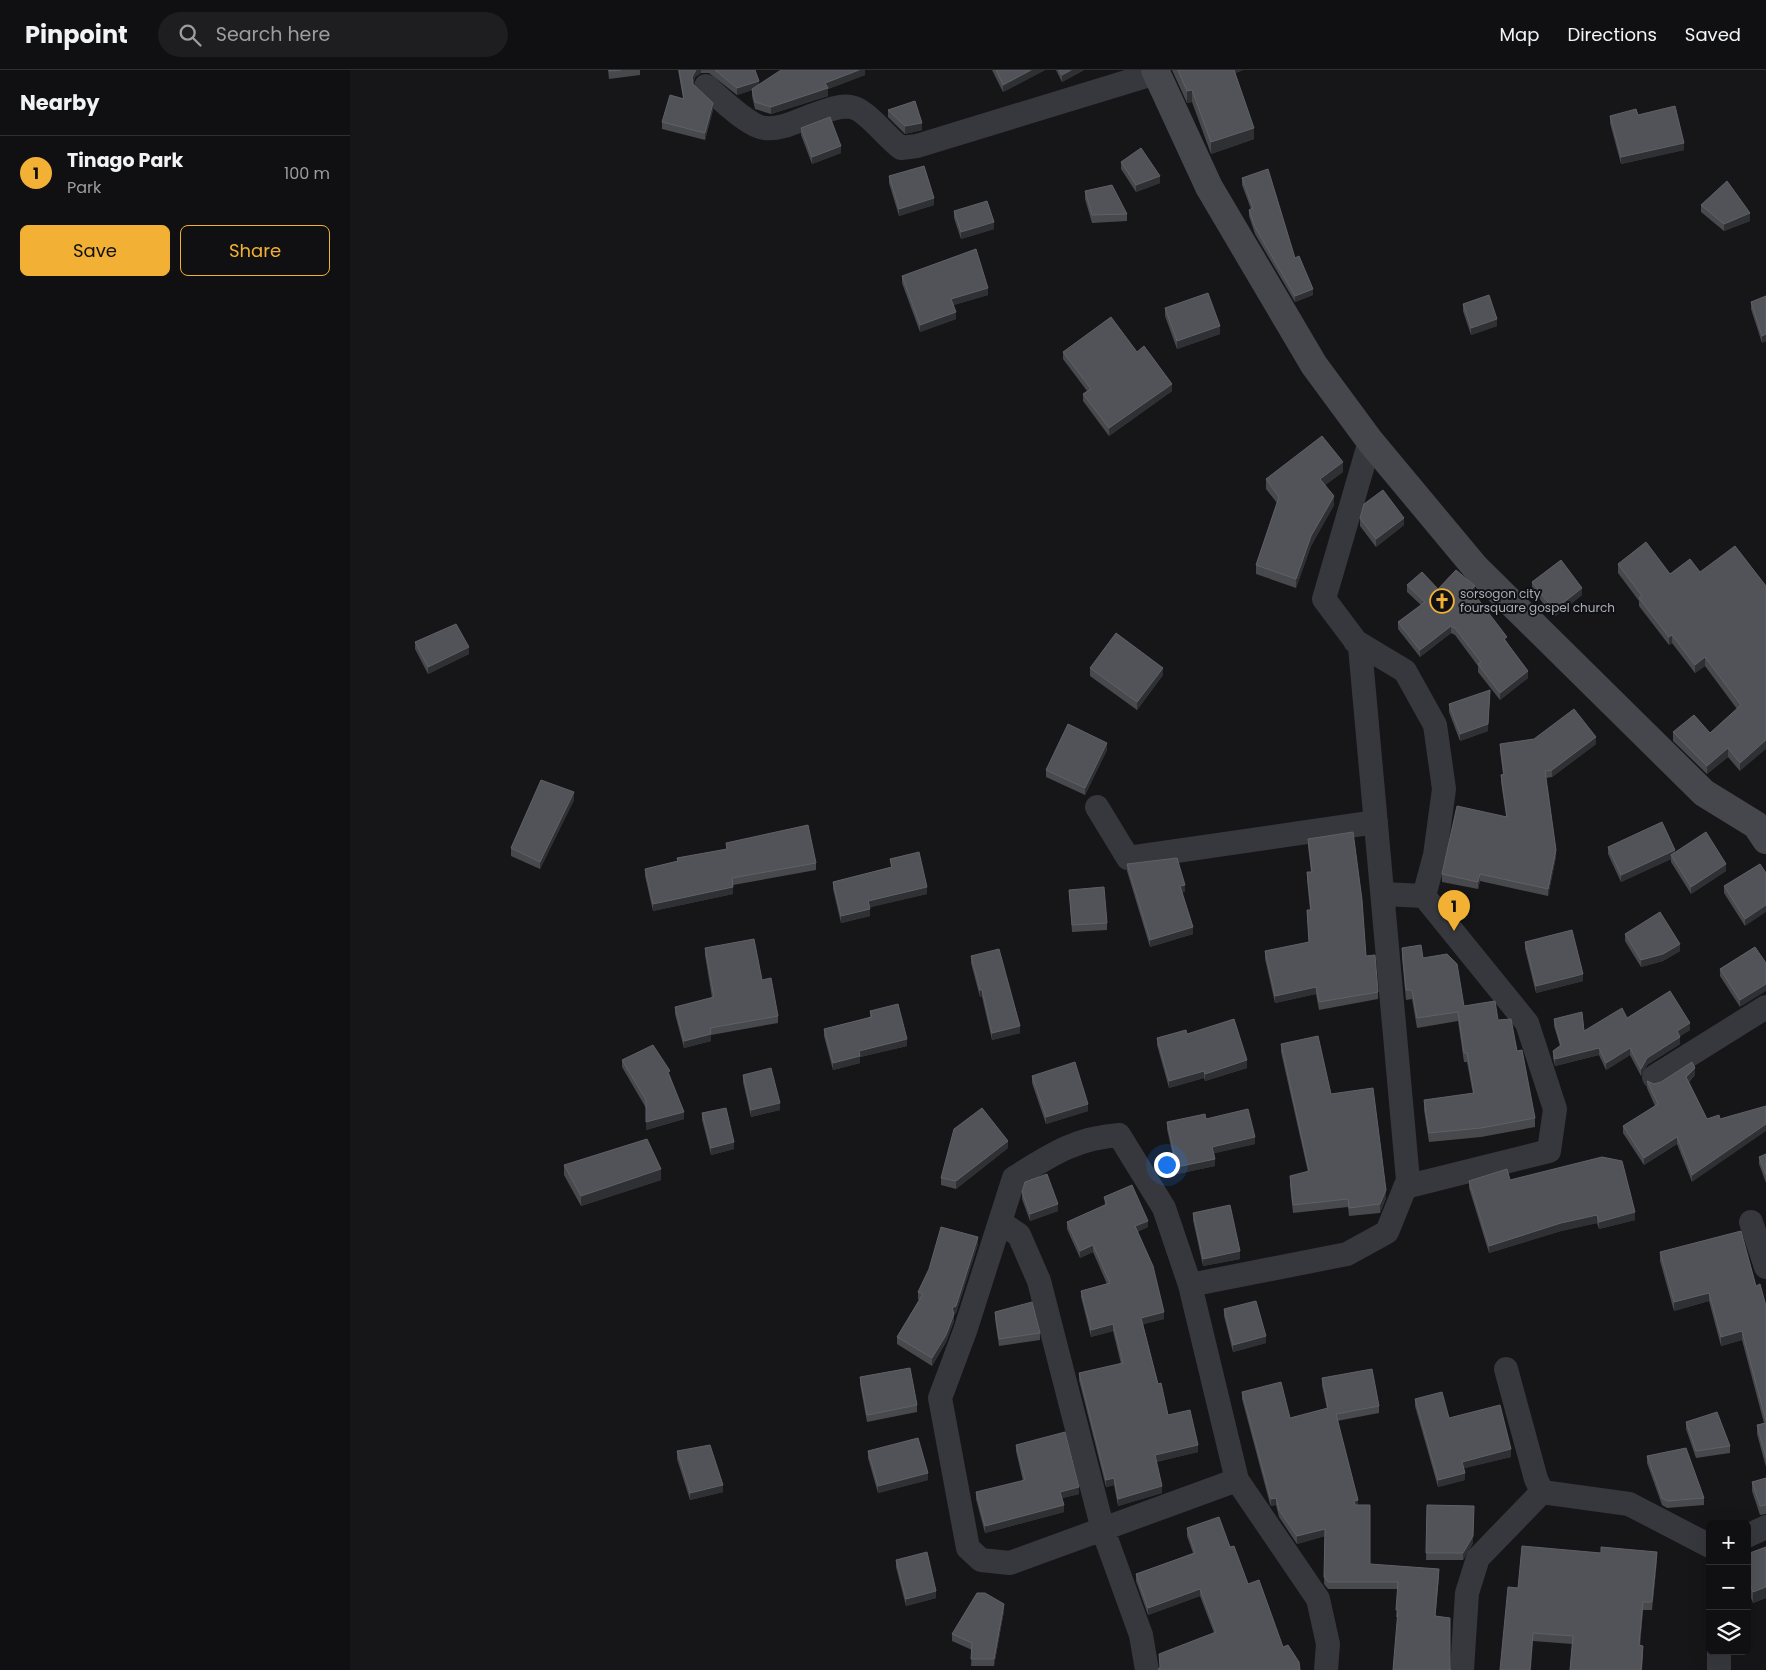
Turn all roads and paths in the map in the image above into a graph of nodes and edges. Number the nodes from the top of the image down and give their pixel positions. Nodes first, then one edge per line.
1 (1156, 72) edge
2 (706, 86) dead end
3 (1370, 441) junction
4 (1355, 641) junction
5 (1097, 807) dead end
6 (1376, 822) junction
7 (1763, 828) edge
8 (1383, 894) junction
9 (1424, 896) junction
10 (1766, 1007) edge
11 (1654, 1077) dead end
12 (1405, 1187) junction
13 (1000, 1222) junction
14 (1751, 1222) dead end
15 (1766, 1267) edge
16 (1190, 1285) junction
17 (1506, 1369) dead end
18 (1236, 1480) junction
19 (1542, 1492) junction
20 (1766, 1527) edge
21 (1103, 1530) junction
22 (1751, 1534) edge
23 (1706, 1544) edge
24 (1719, 1655) edge
25 (1147, 1670) edge
26 (1326, 1670) edge
27 (1462, 1670) edge
28 (1719, 1670) edge

1 - 2 street
1 - 3 street
3 - 4 street
3 - 7 street
4 - 6 street
4 - 9 street
5 - 6 street
6 - 8 street
8 - 9 street
8 - 12 street
9 - 12 street
10 - 11 street
12 - 16 street
13 - 16 street
13 - 21 street
13 - 21 street
14 - 15 street
16 - 18 street
17 - 19 street
18 - 21 street
18 - 26 street
19 - 23 street
19 - 27 street
20 - 22 street
21 - 25 street
24 - 28 street

